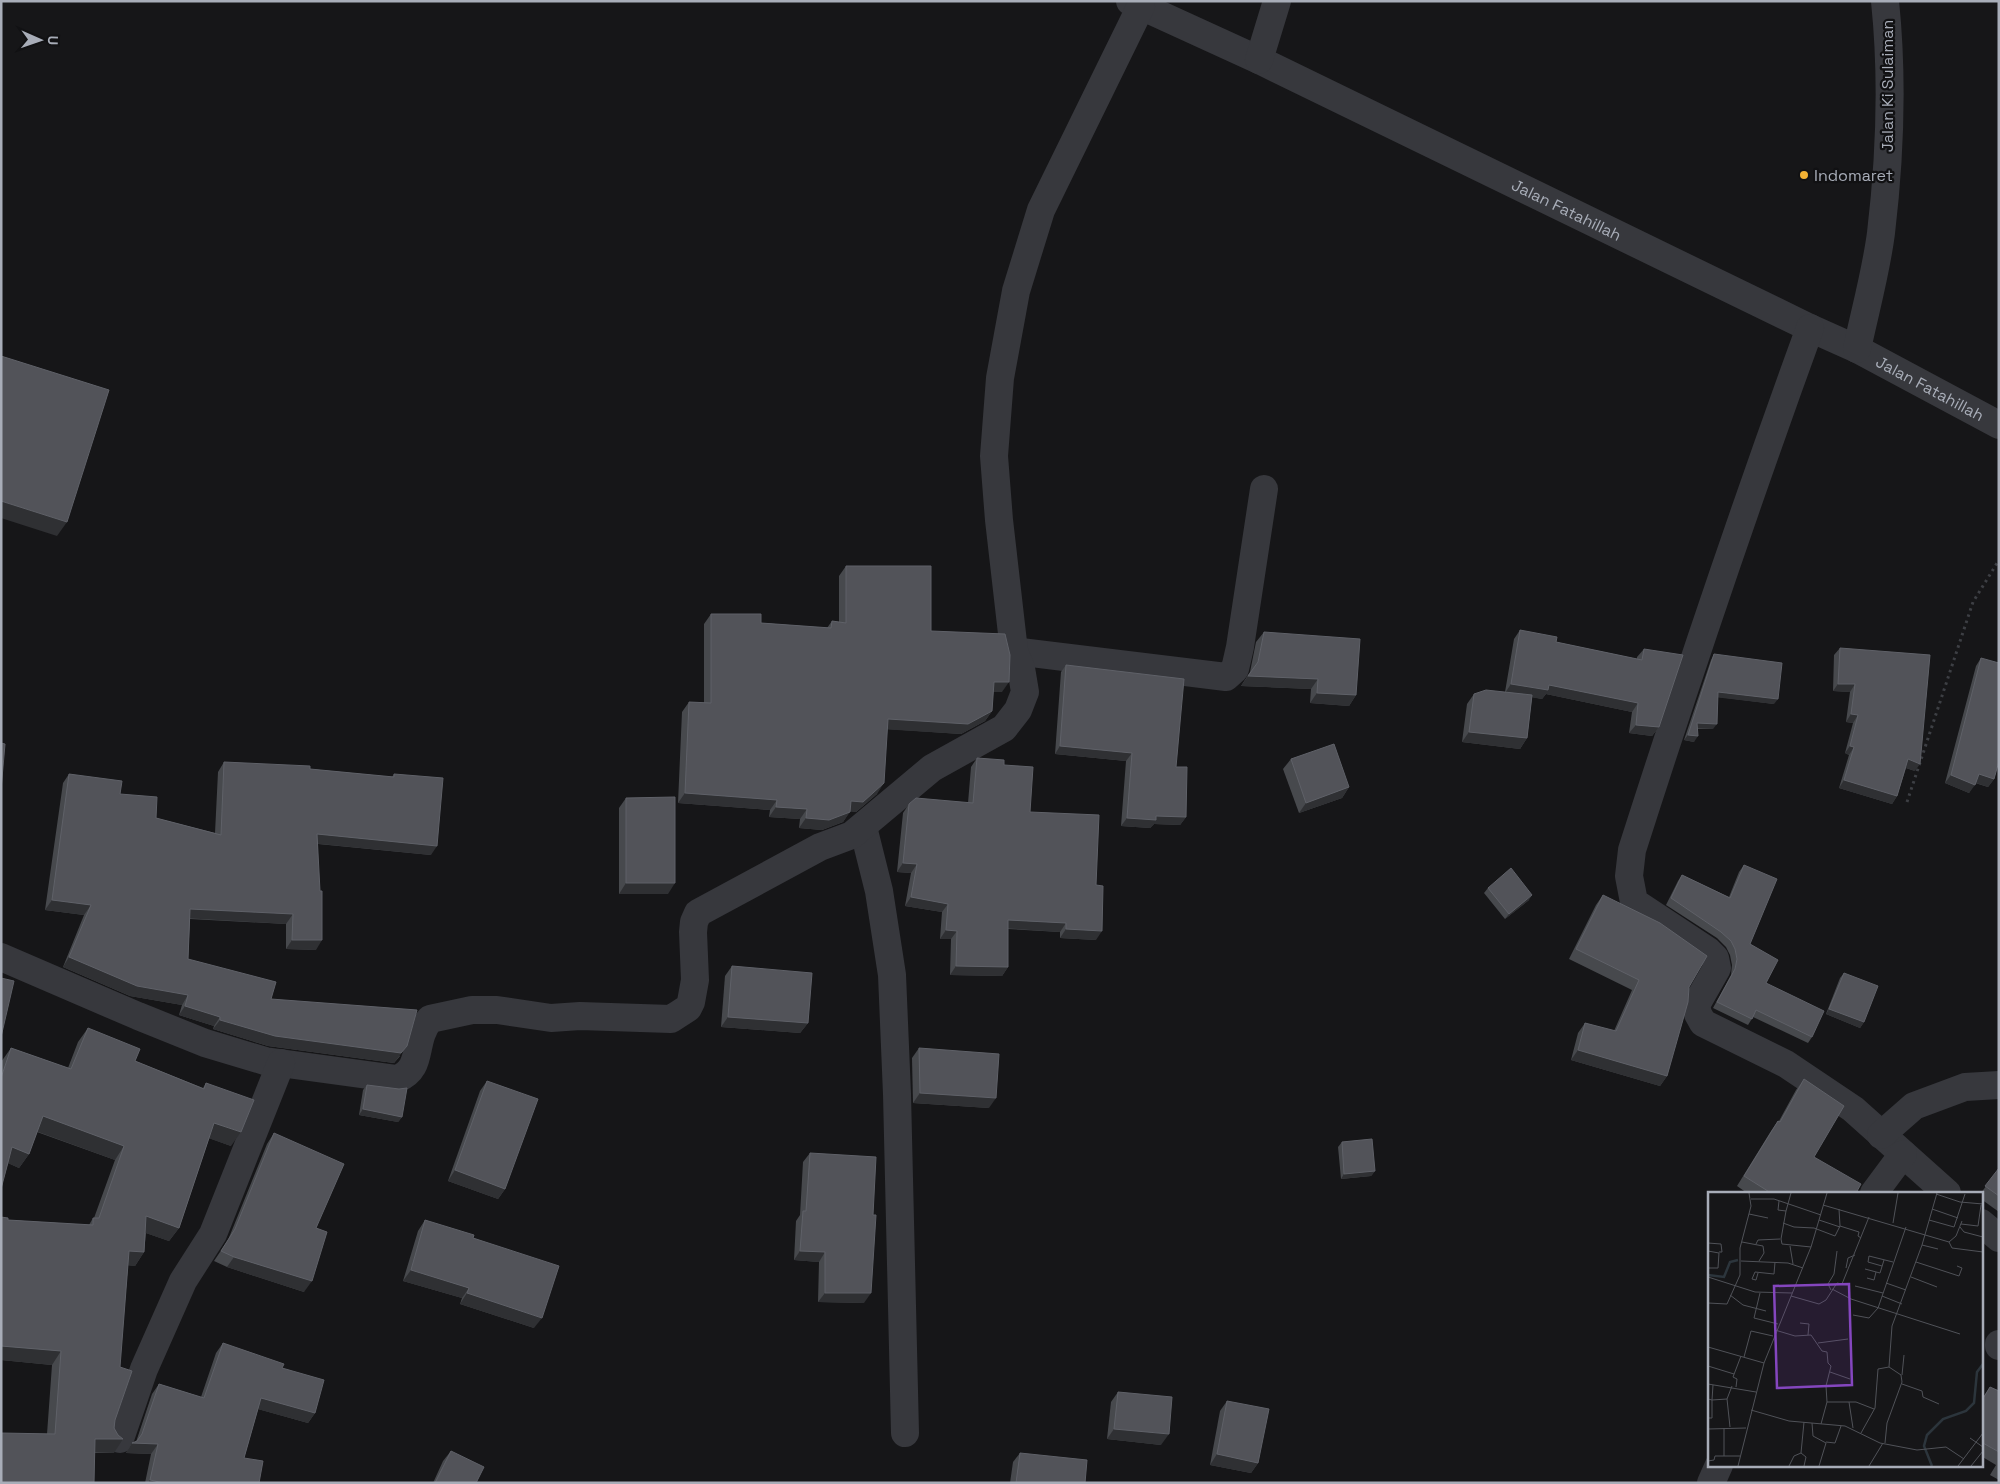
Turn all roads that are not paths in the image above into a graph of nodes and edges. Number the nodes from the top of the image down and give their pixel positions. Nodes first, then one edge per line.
1 (1277, 1) edge
2 (1885, 1) edge
3 (1135, 3) edge
4 (1259, 60) junction
5 (1810, 328) junction
6 (1857, 349) junction
7 (1999, 425) edge
8 (1264, 489) dead end
9 (1014, 651) junction
10 (863, 827) junction
11 (1, 957) edge
12 (281, 1063) junction
13 (1999, 1084) edge
14 (1881, 1135) junction
15 (1903, 1154) junction
16 (1875, 1192) edge
17 (1946, 1192) edge
18 (1982, 1224) edge
19 (1999, 1238) edge
20 (905, 1433) dead end
21 (120, 1439) edge
22 (1719, 1466) edge
23 (1711, 1483) edge

1 - 4 street
2 - 6 street, Jalan Ki Sulaiman
3 - 4 street, Jalan Fatahillah
3 - 9 street
4 - 5 street, Jalan Fatahillah
5 - 6 street, Jalan Fatahillah
5 - 14 street
6 - 7 street, Jalan Fatahillah
8 - 9 street
9 - 10 street
10 - 12 street
10 - 20 street
11 - 12 street
12 - 21 street
13 - 14 street
14 - 15 street
15 - 16 street
15 - 17 street
18 - 19 street
22 - 23 street

